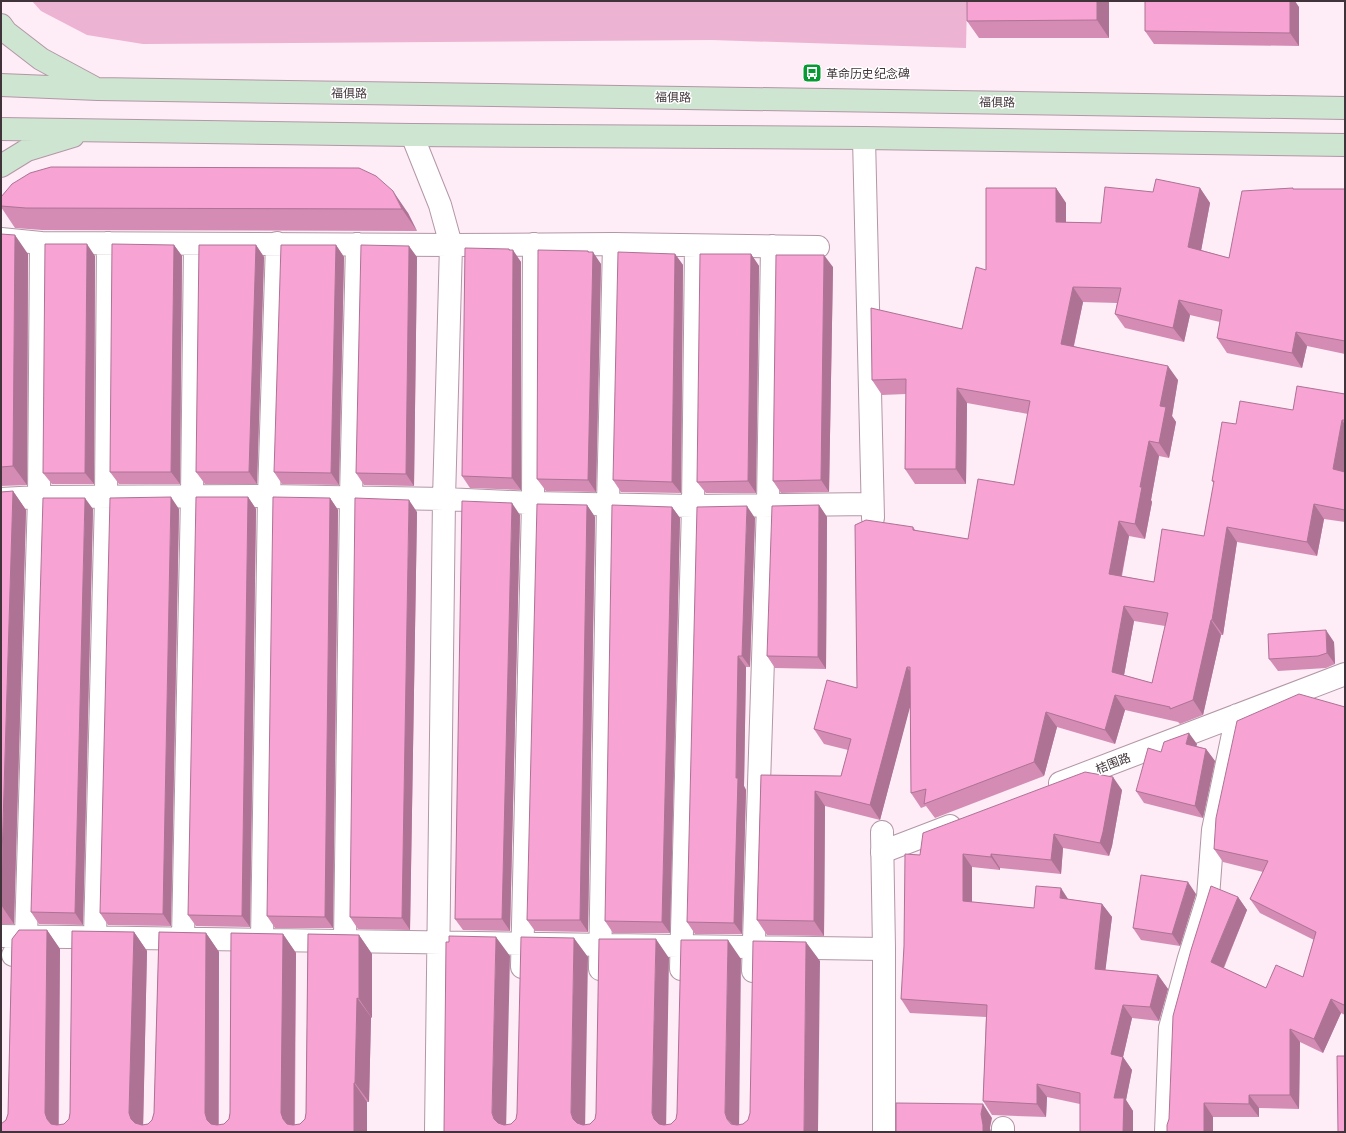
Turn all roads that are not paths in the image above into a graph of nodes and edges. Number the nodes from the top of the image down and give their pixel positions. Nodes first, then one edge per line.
1 (1, 25) edge
2 (1, 85) edge
3 (98, 89) junction
4 (1345, 108) edge
5 (1, 129) edge
6 (95, 130) junction
7 (412, 135) junction
8 (864, 138) junction
9 (1345, 145) edge
10 (1, 166) edge
11 (1, 239) edge
12 (41, 243) junction
13 (108, 243) junction
14 (277, 243) junction
15 (195, 244) junction
16 (357, 244) junction
17 (534, 244) junction
18 (614, 244) junction
19 (451, 245) junction
20 (696, 246) junction
21 (772, 246) junction
22 (818, 247) dead end
23 (192, 496) junction
24 (269, 496) junction
25 (40, 497) junction
26 (106, 497) junction
27 (351, 497) junction
28 (1, 499) edge
29 (444, 499) junction
30 (533, 503) junction
31 (608, 504) junction
32 (768, 504) junction
33 (693, 506) junction
34 (1345, 674) edge
35 (1236, 715) junction
36 (1044, 789) edge
37 (971, 818) edge
38 (1, 936) edge
39 (26, 936) junction
40 (95, 937) junction
41 (160, 938) junction
42 (183, 938) junction
43 (232, 939) junction
44 (262, 940) junction
45 (309, 940) junction
46 (345, 940) junction
47 (438, 943) junction
48 (523, 943) junction
49 (601, 944) junction
50 (682, 945) junction
51 (754, 946) junction
52 (884, 949) junction
53 (159, 961) edge
54 (232, 962) edge
55 (309, 963) edge
56 (12, 977) edge
57 (522, 990) edge
58 (600, 991) edge
59 (681, 992) edge
60 (753, 992) edge
61 (436, 1132) edge
62 (884, 1132) edge
63 (1166, 1132) edge

1 - 3 main road
2 - 3 main road, 福俱路
3 - 4 main road, 福俱路
5 - 6 main road
6 - 7 main road
6 - 10 main road
7 - 8 main road
7 - 19 street
8 - 9 main road
8 - 32 street
11 - 12 street
12 - 13 street
12 - 25 street
13 - 15 street
13 - 26 street
14 - 15 street
14 - 16 street
14 - 24 street
15 - 23 street
16 - 19 street
16 - 27 street
17 - 18 street
17 - 19 street
17 - 30 street
18 - 20 street
18 - 31 street
19 - 29 street
20 - 21 street
20 - 33 street
21 - 22 street
21 - 32 street
23 - 24 street
23 - 26 street
23 - 42 street
24 - 27 street
24 - 44 street
25 - 26 street
25 - 28 street
25 - 39 street
26 - 40 street
27 - 29 street
27 - 46 street
29 - 30 street
29 - 47 street
30 - 31 street
30 - 48 street
31 - 33 street
31 - 49 street
32 - 33 street
32 - 51 street
33 - 50 street
34 - 35 street, 桔围路
35 - 36 street, 桔围路
35 - 63 street
37 - 52 street
38 - 39 street
39 - 40 street
39 - 56 street
40 - 41 street
41 - 42 street
41 - 53 street
42 - 43 street
43 - 44 street
43 - 54 street
44 - 45 street
45 - 46 street
45 - 55 street
46 - 47 street
47 - 48 street
47 - 61 street
48 - 49 street
48 - 57 street
49 - 50 street
49 - 58 street
50 - 51 street
50 - 59 street
51 - 52 street
51 - 60 street
52 - 62 street

